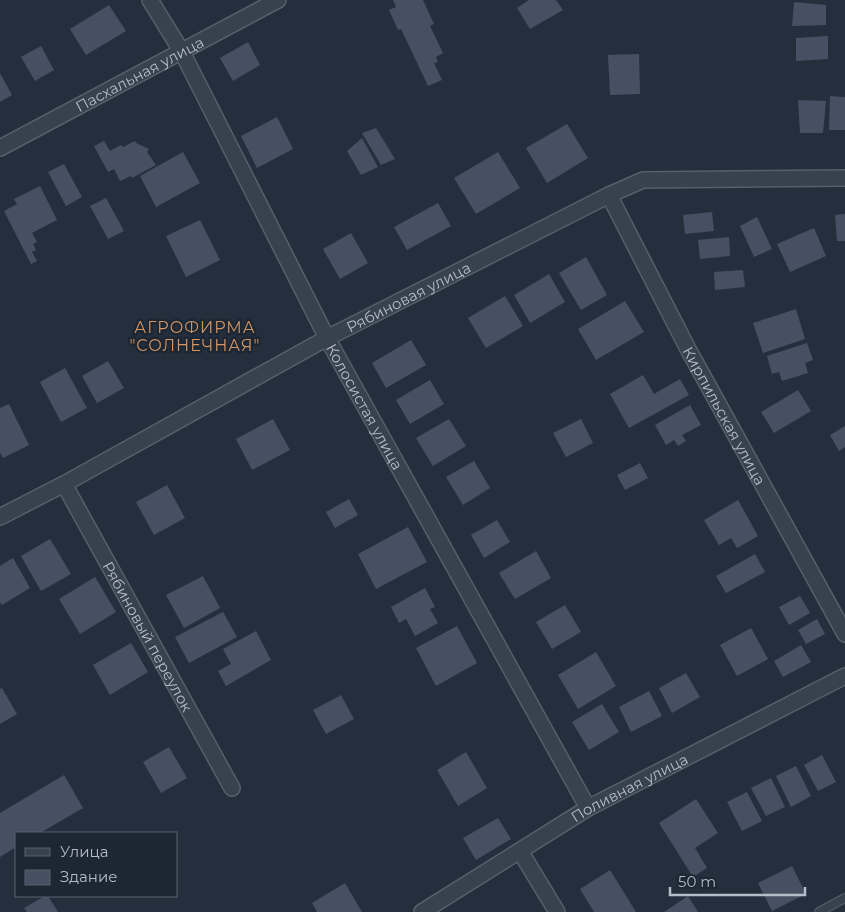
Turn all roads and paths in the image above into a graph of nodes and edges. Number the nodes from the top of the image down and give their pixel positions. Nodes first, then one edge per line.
1 (150, 0) edge
2 (278, 0) edge
3 (182, 52) junction
4 (0, 148) edge
5 (845, 178) edge
6 (609, 195) junction
7 (327, 338) junction
8 (64, 484) junction
9 (0, 517) edge
10 (845, 634) edge
11 (845, 676) edge
12 (232, 788) dead end
13 (588, 808) junction
14 (520, 852) junction
15 (845, 898) edge
16 (422, 912) edge
17 (557, 912) edge
18 (819, 912) edge

1 - 3 street, Колосистая улица
2 - 3 street, Пасхальная улица
3 - 4 street, Пасхальная улица
3 - 7 street, Колосистая улица
5 - 6 street, Рябиновая улица
6 - 7 street, Рябиновая улица
6 - 10 street, Кирпильская улица
7 - 8 street, Рябиновая улица
7 - 13 street, Колосистая улица
8 - 9 street, Рябиновая улица
8 - 12 street, Рябиновый переулок
11 - 13 street, Поливная улица
13 - 14 street, Поливная улица
14 - 16 street, Поливная улица
14 - 17 street
15 - 18 lane

